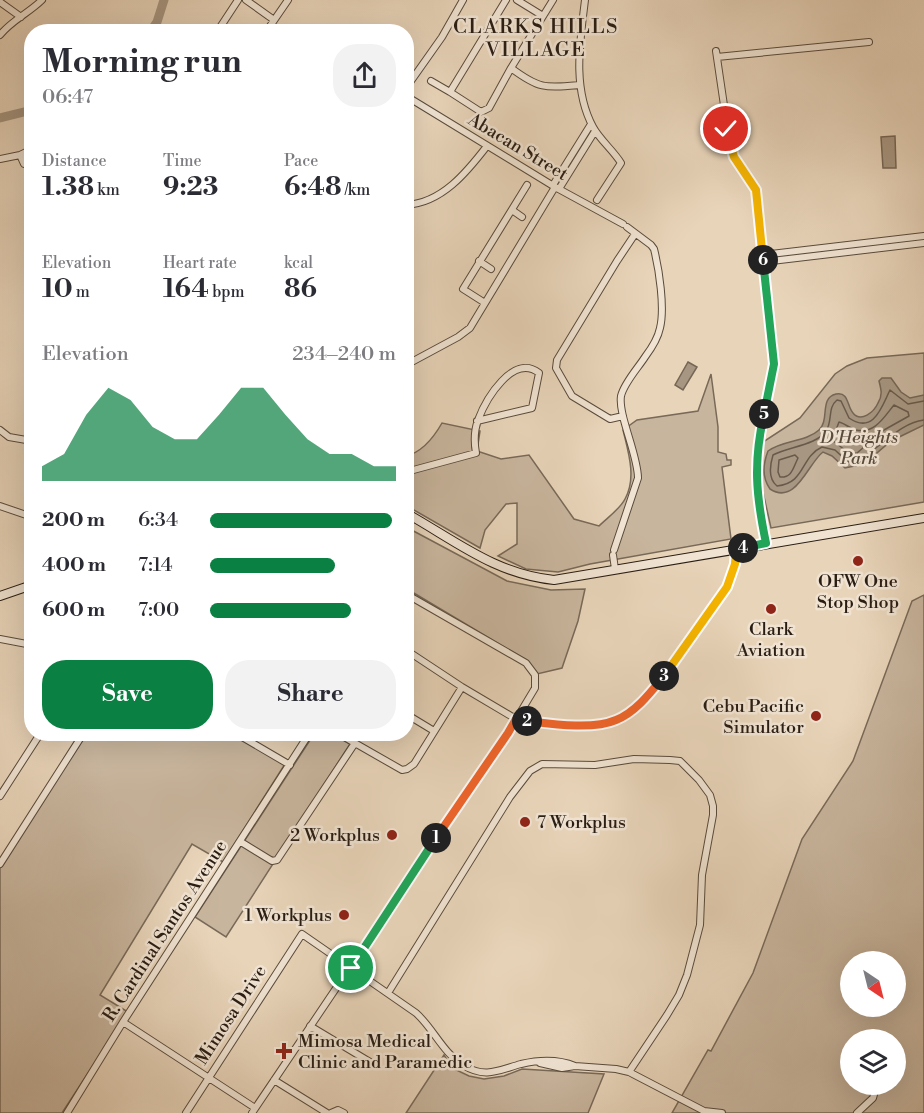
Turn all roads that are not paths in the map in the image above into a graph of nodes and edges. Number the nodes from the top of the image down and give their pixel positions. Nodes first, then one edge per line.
1 (28, 0) edge
2 (42, 0) edge
3 (238, 0) edge
4 (246, 0) edge
5 (288, 0) edge
6 (463, 0) edge
7 (506, 0) edge
8 (517, 0) edge
9 (553, 0) edge
10 (585, 0) edge
11 (0, 2) edge
12 (35, 7) junction
13 (543, 16) junction
14 (21, 17) junction
15 (274, 20) junction
16 (222, 24) edge
17 (271, 24) edge
18 (0, 35) edge
19 (869, 42) dead end
20 (511, 68) junction
21 (414, 77) edge
22 (432, 81) dead end
23 (579, 85) junction
24 (450, 92) junction
25 (414, 101) edge
26 (591, 124) junction
27 (596, 131) junction
28 (487, 146) junction
29 (24, 153) edge
30 (20, 155) junction
31 (0, 159) edge
32 (24, 164) edge
33 (527, 185) dead end
34 (555, 187) junction
35 (597, 200) dead end
36 (414, 204) edge
37 (512, 210) junction
38 (522, 217) dead end
39 (635, 234) junction
40 (924, 236) edge
41 (924, 243) edge
42 (763, 258) junction
43 (479, 261) junction
44 (491, 269) dead end
45 (485, 303) junction
46 (414, 360) edge
47 (623, 416) junction
48 (477, 421) junction
49 (0, 430) edge
50 (24, 440) edge
51 (414, 470) edge
52 (0, 506) edge
53 (24, 514) edge
54 (414, 518) edge
55 (924, 518) edge
56 (766, 543) junction
57 (736, 550) junction
58 (615, 569) junction
59 (24, 588) edge
60 (0, 596) edge
61 (414, 599) edge
62 (0, 639) edge
63 (24, 644) edge
64 (414, 655) edge
65 (462, 687) junction
66 (414, 719) edge
67 (516, 719) junction
68 (434, 731) junction
69 (35, 741) edge
70 (79, 741) edge
71 (249, 741) edge
72 (305, 741) edge
73 (351, 741) edge
74 (355, 743) junction
75 (290, 765) junction
76 (0, 796) edge
77 (241, 842) junction
78 (0, 864) edge
79 (351, 968) junction
80 (388, 993) junction
81 (123, 1022) junction
82 (310, 1026) junction
83 (375, 1065) dead end
84 (630, 1072) junction
85 (208, 1079) junction
86 (274, 1080) junction
87 (874, 1095) edge
88 (254, 1110) edge
89 (717, 1112) edge
90 (67, 1113) edge
91 (186, 1113) edge
92 (329, 1113) edge
93 (344, 1113) edge
94 (722, 1113) edge
95 (857, 1113) edge

1 - 12 street
2 - 12 street
3 - 16 street
4 - 15 street
5 - 15 street
6 - 21 street
7 - 24 street
8 - 13 street
9 - 13 street
10 - 23 street
11 - 14 street
12 - 14 street
13 - 20 street
14 - 18 street
15 - 17 street
19 - 42 street
20 - 23 street
20 - 24 street
22 - 24 street
23 - 26 street
25 - 28 street, Abacan Street
26 - 27 street
26 - 34 street
27 - 34 street
27 - 35 street
28 - 34 street, Abacan Street
28 - 36 street
29 - 30 street
30 - 31 street
30 - 32 street
33 - 37 street
34 - 39 street, Abacan Street
34 - 45 street
37 - 38 street
37 - 43 street
39 - 47 street, Abacan Street
39 - 47 street
40 - 42 street
41 - 42 street
42 - 56 street
43 - 44 street
43 - 45 street
45 - 46 street
47 - 58 street
48 - 48 street
48 - 51 street
49 - 50 street
52 - 53 street
54 - 58 main road
55 - 56 main road
56 - 57 main road
57 - 58 main road
57 - 67 street
59 - 60 main road
61 - 67 street
62 - 63 street
64 - 65 street
65 - 67 street
65 - 68 street
66 - 68 street
67 - 79 street
68 - 74 street
69 - 76 street
70 - 78 street
71 - 75 street
72 - 75 street, R. Cardinal Santos Avenue
73 - 74 street
74 - 77 street
75 - 77 street, R. Cardinal Santos Avenue
77 - 81 street, R. Cardinal Santos Avenue
79 - 80 street
79 - 82 street
79 - 85 street, Mimosa Drive
80 - 84 street
80 - 84 street
81 - 85 street
81 - 90 street, R. Cardinal Santos Avenue
82 - 83 street
82 - 86 street
84 - 89 street
85 - 88 street
85 - 91 street, Mimosa Drive
86 - 88 street
86 - 92 street
87 - 95 street
89 - 94 street
92 - 93 street

